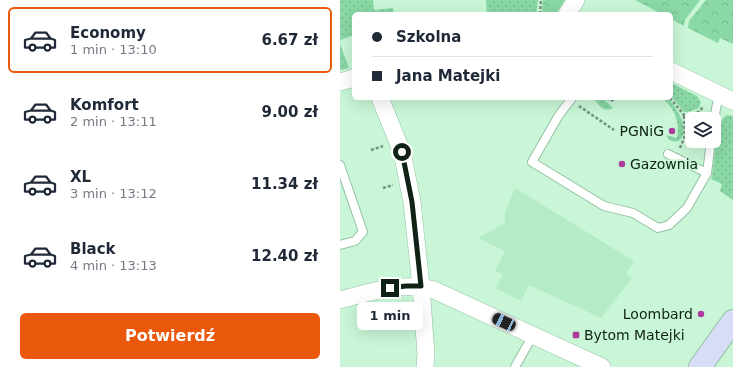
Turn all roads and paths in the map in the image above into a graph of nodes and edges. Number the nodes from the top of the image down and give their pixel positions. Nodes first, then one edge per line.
1 (542, 0) edge
2 (576, 0) edge
3 (540, 12) edge
4 (568, 12) edge
5 (673, 72) edge
6 (352, 79) edge
7 (340, 82) edge
8 (726, 98) edge
9 (381, 100) edge
10 (570, 100) edge
11 (572, 100) edge
12 (672, 100) edge
13 (703, 100) dead end
14 (718, 112) edge
15 (684, 115) junction
16 (614, 130) dead end
17 (385, 145) dead end
18 (710, 148) edge
19 (371, 150) dead end
20 (668, 154) dead end
21 (676, 157) junction
22 (340, 165) edge
23 (707, 173) junction
24 (397, 184) dead end
25 (383, 188) dead end
26 (340, 245) edge
27 (421, 286) junction
28 (340, 300) edge
29 (733, 321) edge
30 (532, 335) junction
31 (426, 367) edge
32 (515, 367) edge
33 (602, 367) edge
34 (700, 367) edge

1 - 3 path
2 - 4 street
5 - 8 street
6 - 7 street
8 - 14 lane
9 - 27 street
10 - 23 lane
11 - 16 path
12 - 15 path
13 - 15 path
15 - 21 path
17 - 19 path
18 - 23 lane
20 - 21 lane
21 - 23 lane
22 - 26 lane
24 - 25 path
27 - 28 street
27 - 30 street
27 - 31 street
29 - 34 main road
30 - 32 lane
30 - 33 street

